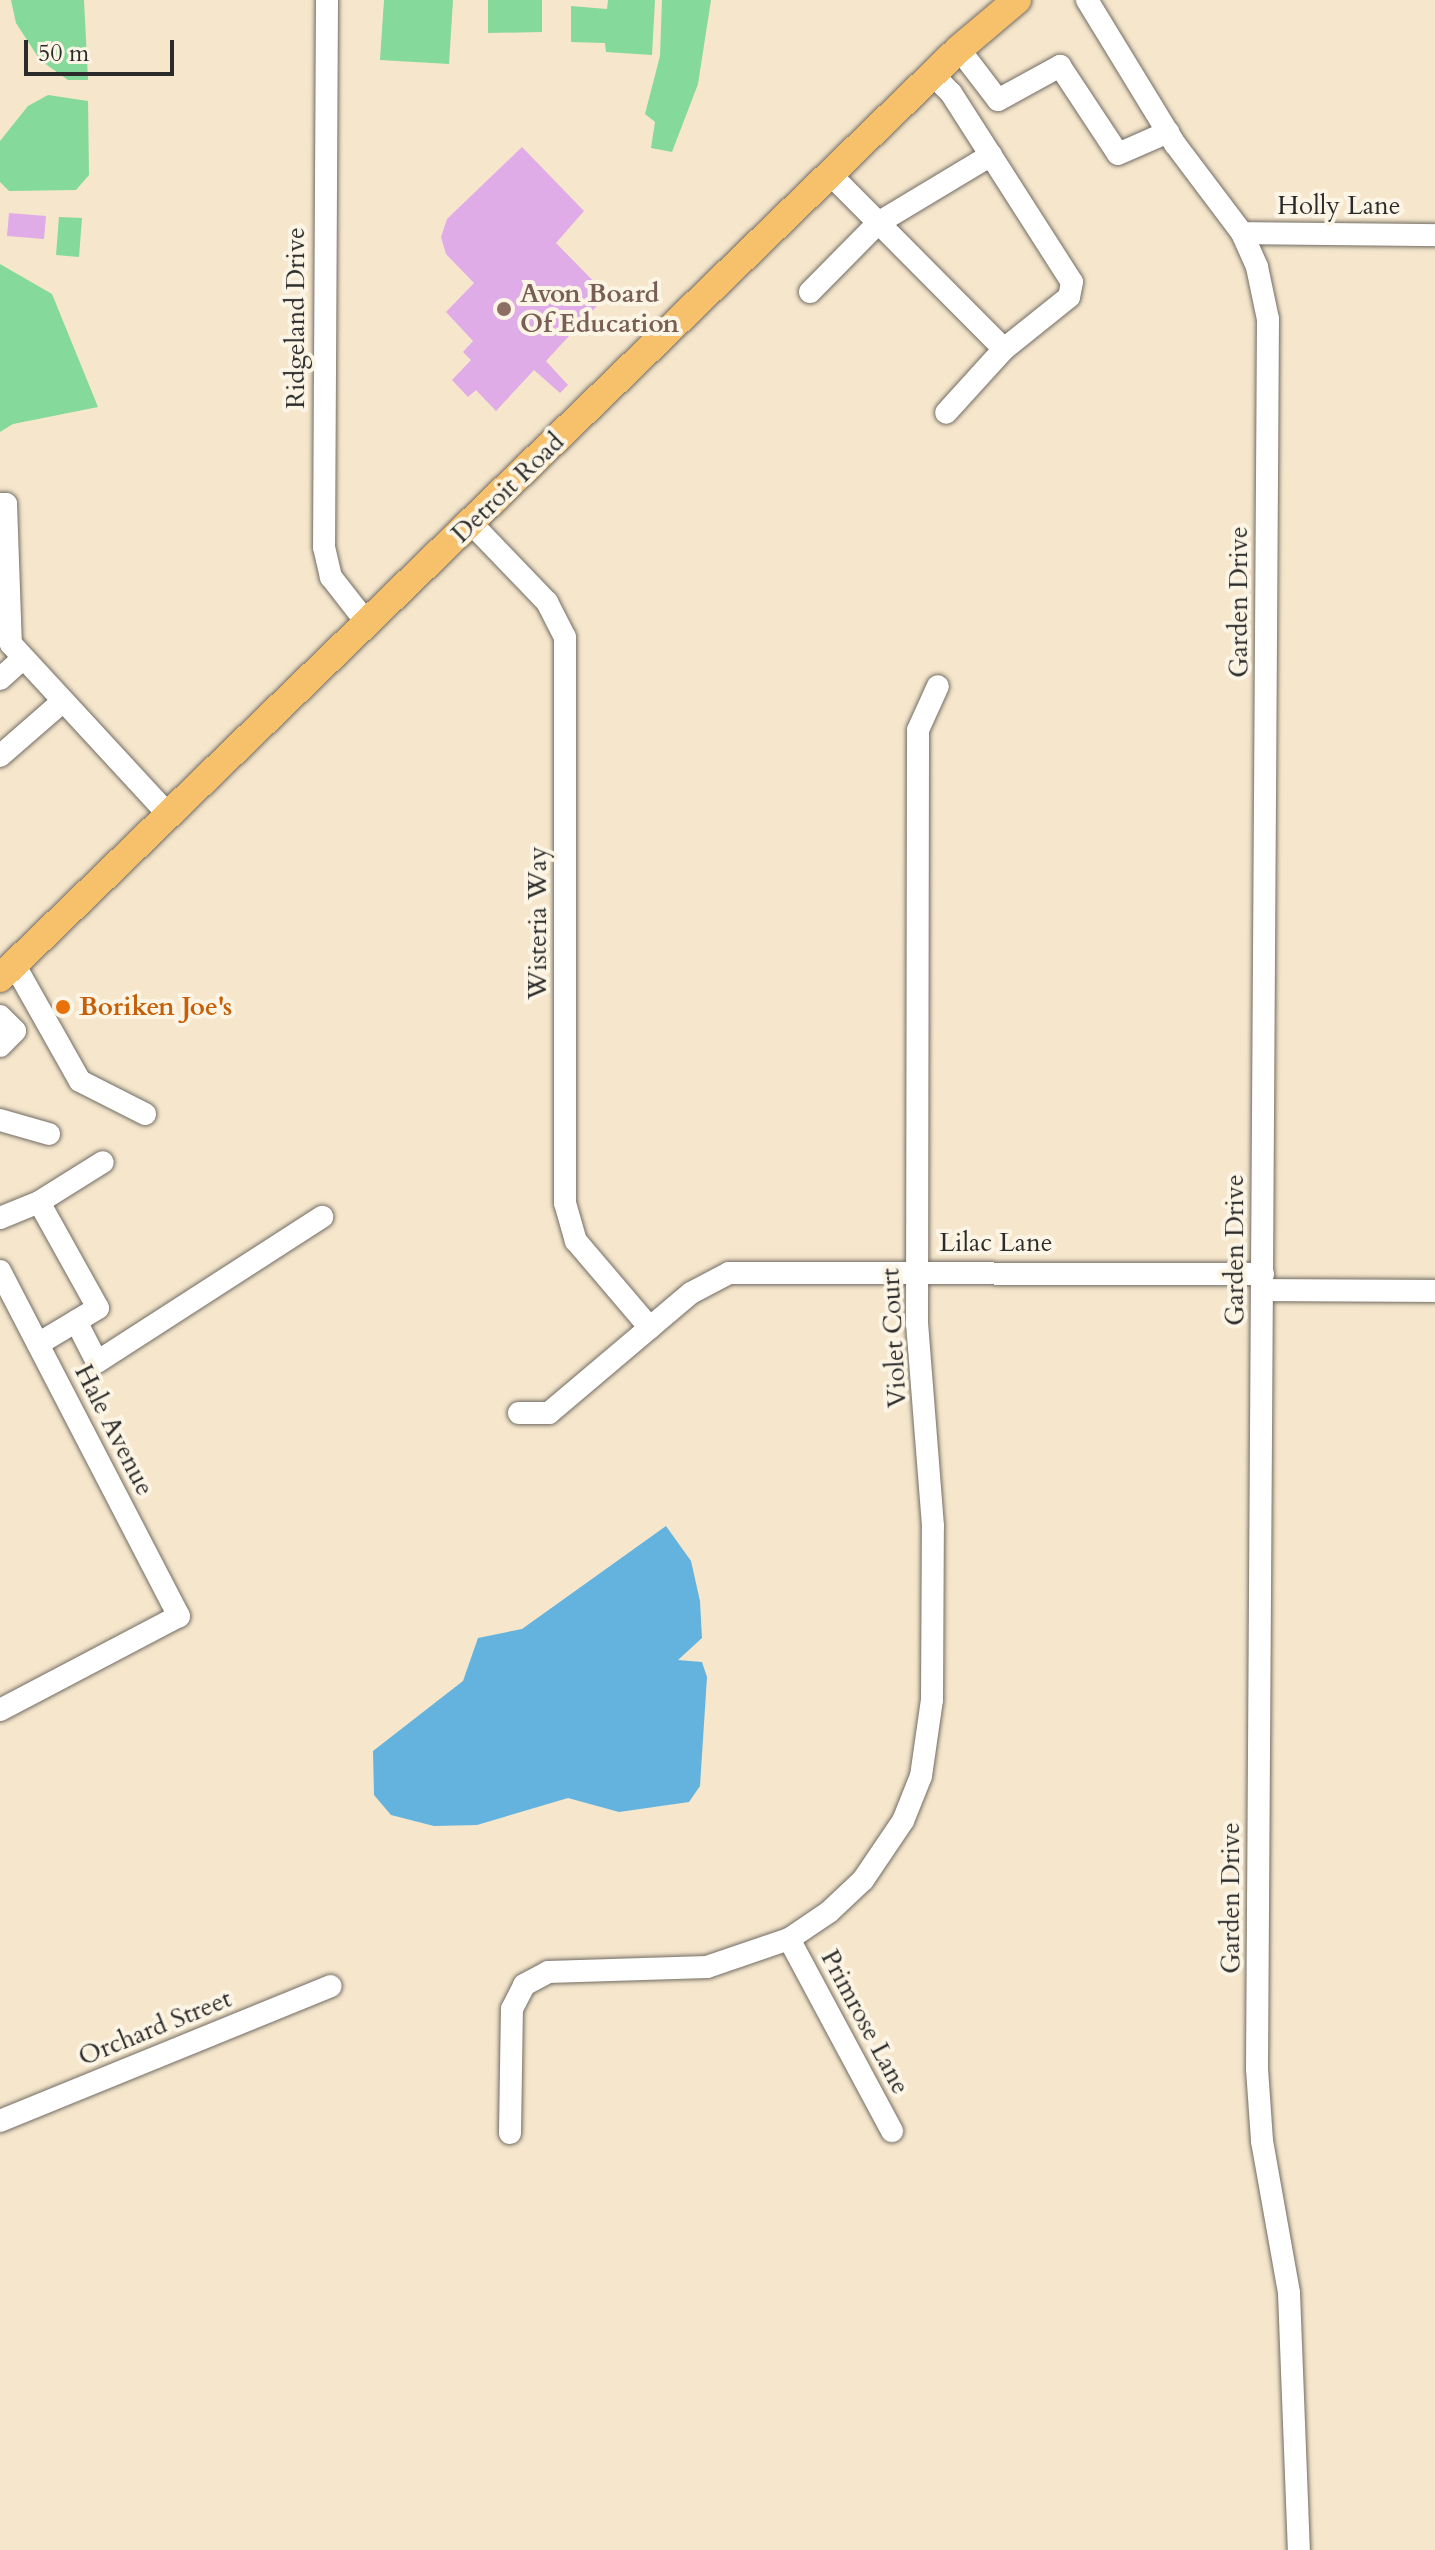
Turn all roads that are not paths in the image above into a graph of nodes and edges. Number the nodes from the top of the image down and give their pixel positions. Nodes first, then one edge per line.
1 (327, 0) edge
2 (1017, 0) edge
3 (1087, 0) edge
4 (959, 49) junction
5 (933, 75) junction
6 (1168, 132) junction
7 (991, 155) junction
8 (831, 175) junction
9 (878, 223) junction
10 (1242, 233) junction
11 (1435, 235) edge
12 (810, 292) dead end
13 (1004, 349) junction
14 (946, 413) dead end
15 (0, 504) edge
16 (471, 523) junction
17 (367, 623) junction
18 (23, 658) junction
19 (0, 679) edge
20 (938, 686) dead end
21 (62, 702) junction
22 (0, 756) edge
23 (169, 815) junction
24 (7, 971) edge
25 (0, 1016) edge
26 (0, 1046) edge
27 (145, 1114) dead end
28 (0, 1120) edge
29 (49, 1134) dead end
30 (103, 1162) dead end
31 (39, 1202) junction
32 (322, 1217) dead end
33 (0, 1218) edge
34 (0, 1271) edge
35 (917, 1271) junction
36 (1263, 1282) junction
37 (1435, 1291) edge
38 (76, 1321) junction
39 (650, 1328) junction
40 (38, 1344) junction
41 (519, 1413) dead end
42 (0, 1710) edge
43 (789, 1939) junction
44 (331, 1986) dead end
45 (0, 2121) edge
46 (892, 2131) dead end
47 (510, 2133) dead end
48 (1299, 2550) edge

1 - 17 street, Ridgeland Drive
2 - 4 main road, Detroit Road
3 - 6 street, Garden Drive
4 - 5 main road, Detroit Road
4 - 6 street
5 - 7 street
5 - 8 main road, Detroit Road
6 - 10 street, Garden Drive
7 - 9 street
7 - 13 street
8 - 9 street
8 - 16 main road, Detroit Road
9 - 12 street
9 - 13 street
10 - 11 street, Holly Lane
10 - 36 street, Garden Drive
13 - 14 street
15 - 18 street
16 - 17 main road, Detroit Road
16 - 39 street, Wisteria Way
17 - 23 main road, Detroit Road
18 - 19 street
18 - 21 street
20 - 35 street, Violet Court
21 - 22 street
21 - 23 street
23 - 24 main road, Detroit Road
24 - 27 street
25 - 26 street
28 - 29 street
30 - 31 street
31 - 33 street
31 - 38 street
32 - 38 street
34 - 40 street, Hale Avenue
35 - 36 street, Lilac Lane
35 - 39 street, Lilac Lane
35 - 43 street, Violet Court
36 - 37 street, Lilac Lane
36 - 48 street, Garden Drive
38 - 40 street
39 - 41 street, Lilac Lane
40 - 42 street, Hale Avenue
43 - 46 street, Primrose Lane
43 - 47 street, Violet Court
44 - 45 street, Orchard Street

